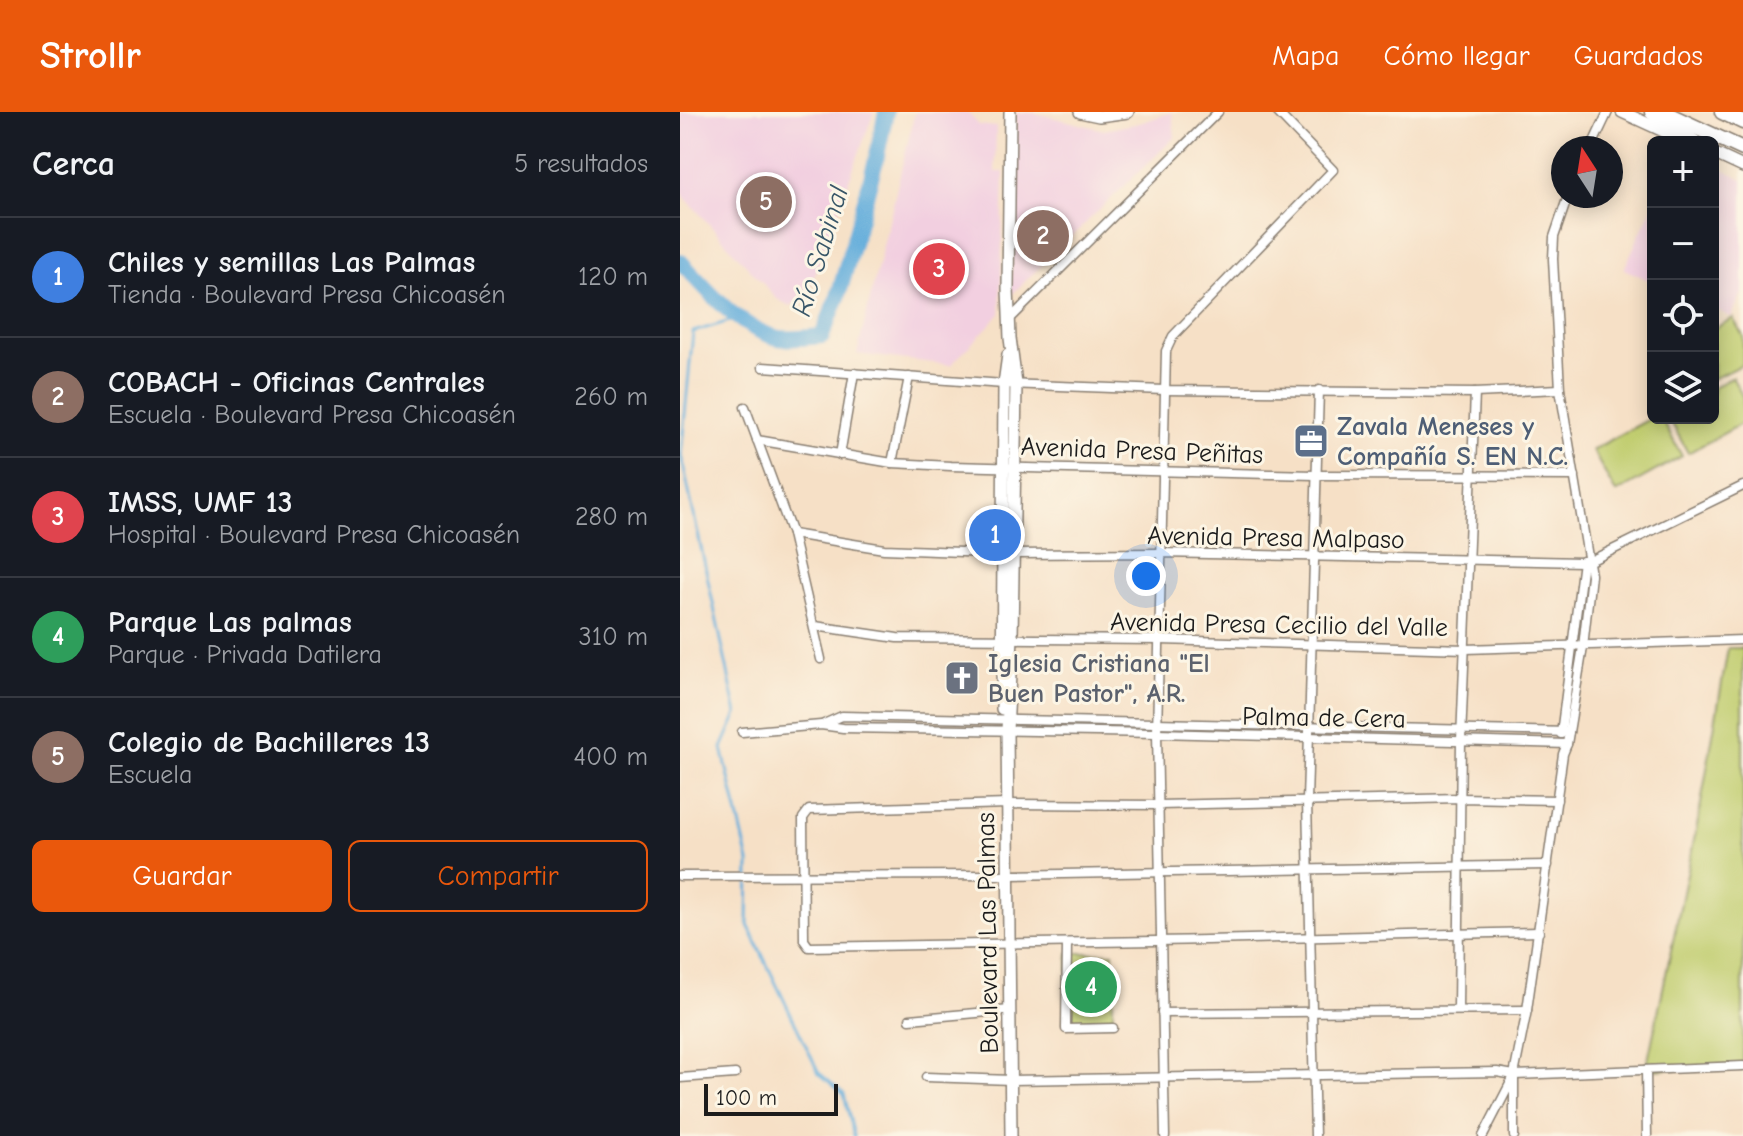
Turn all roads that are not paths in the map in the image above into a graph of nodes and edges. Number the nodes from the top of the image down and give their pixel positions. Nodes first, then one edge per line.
1 (1010, 112) edge
2 (1080, 112) edge
3 (1128, 112) edge
4 (1218, 112) edge
5 (1277, 112) edge
6 (1608, 112) edge
7 (1622, 112) edge
8 (1652, 112) edge
9 (1663, 112) edge
10 (1722, 112) edge
11 (1743, 122) edge
12 (1597, 136) edge
13 (1677, 136) edge
14 (1683, 136) edge
15 (1743, 149) edge
16 (1719, 156) edge
17 (1743, 167) edge
18 (1564, 208) edge
19 (1009, 320) junction
20 (763, 367) dead end
21 (854, 373) junction
22 (909, 377) junction
23 (1010, 384) junction
24 (1560, 389) junction
25 (1164, 390) junction
26 (1319, 390) junction
27 (1475, 393) junction
28 (745, 407) dead end
29 (757, 440) junction
30 (840, 455) junction
31 (892, 463) junction
32 (1009, 466) junction
33 (1163, 472) junction
34 (1315, 475) junction
35 (1575, 476) junction
36 (1471, 477) junction
37 (1743, 486) edge
38 (792, 534) junction
39 (1161, 553) junction
40 (1009, 554) junction
41 (1313, 557) junction
42 (1586, 558) junction
43 (1467, 561) junction
44 (815, 626) junction
45 (1007, 638) junction
46 (1161, 640) junction
47 (1743, 640) edge
48 (1310, 644) junction
49 (1578, 646) junction
50 (1466, 649) junction
51 (821, 659) dead end
52 (1006, 723) junction
53 (1157, 728) junction
54 (1462, 729) junction
55 (1565, 731) junction
56 (742, 732) dead end
57 (1309, 732) junction
58 (1461, 740) junction
59 (1563, 744) junction
60 (1460, 798) junction
61 (1557, 800) junction
62 (1307, 801) junction
63 (1008, 804) junction
64 (1159, 805) junction
65 (1548, 865) junction
66 (1459, 866) junction
67 (1310, 869) junction
68 (1162, 872) junction
69 (1008, 875) junction
70 (680, 876) edge
71 (805, 877) junction
72 (1539, 932) junction
73 (1461, 935) junction
74 (1161, 940) junction
75 (1310, 940) junction
76 (1009, 943) junction
77 (1067, 943) junction
78 (1458, 1009) junction
79 (1010, 1010) junction
80 (1527, 1010) junction
81 (1313, 1012) junction
82 (1162, 1013) junction
83 (910, 1019) dead end
84 (1113, 1028) dead end
85 (1743, 1066) edge
86 (1646, 1070) junction
87 (735, 1074) dead end
88 (1314, 1075) junction
89 (1514, 1075) junction
90 (926, 1077) dead end
91 (1165, 1077) junction
92 (680, 1078) edge
93 (1011, 1080) junction
94 (1011, 1136) edge
95 (1165, 1136) edge
96 (1315, 1136) edge
97 (1483, 1136) edge
98 (1514, 1136) edge
99 (1647, 1136) edge

1 - 19 main road, Boulevard Las Palmas
2 - 3 main road
4 - 19 street
5 - 25 street
6 - 12 street
7 - 13 main road
8 - 14 highway
9 - 15 highway
10 - 11 highway
16 - 17 main road
18 - 24 street
19 - 23 main road, Boulevard Las Palmas
20 - 21 street
21 - 22 street
21 - 30 street
22 - 23 street
22 - 31 street
23 - 25 street
23 - 32 main road, Boulevard Las Palmas
24 - 27 street
24 - 35 street
25 - 26 street
25 - 33 street
26 - 27 street
26 - 34 street
27 - 36 street
28 - 29 street
29 - 30 street, Avenida Presa Peñitas
29 - 38 street
30 - 31 street, Avenida Presa Peñitas
31 - 32 street, Avenida Presa Peñitas
32 - 33 street, Avenida Presa Peñitas
32 - 40 main road, Boulevard Las Palmas
33 - 34 street, Avenida Presa Peñitas
33 - 39 street
34 - 36 street, Avenida Presa Peñitas
34 - 41 street
35 - 36 street, Avenida Presa Peñitas
35 - 42 street
36 - 43 street
37 - 42 street, Avenida Presa Malpaso
38 - 40 street, Avenida Presa Malpaso
38 - 44 street
39 - 40 street, Avenida Presa Malpaso
39 - 41 street, Avenida Presa Malpaso
39 - 46 street
40 - 45 main road, Boulevard Las Palmas
41 - 43 street, Avenida Presa Malpaso
41 - 48 street
42 - 43 street, Avenida Presa Malpaso
42 - 49 street
43 - 50 street
44 - 45 street, Avenida Presa Cecilio del Valle
44 - 51 street
45 - 46 street, Avenida Presa Cecilio del Valle
45 - 52 main road, Boulevard Las Palmas
46 - 48 street, Avenida Presa Cecilio del Valle
46 - 53 street
47 - 49 street, Avenida Presa Cecilio del Valle
48 - 50 street, Avenida Presa Cecilio del Valle
48 - 57 street
49 - 50 street, Avenida Presa Cecilio del Valle
49 - 55 street
50 - 54 street
52 - 53 street, Palma de Cera
52 - 56 street, Palma de Cera
52 - 63 main road, Boulevard Las Palmas
53 - 57 street, Palma de Cera
53 - 64 street
54 - 55 street, Palma de Cera
54 - 57 street, Palma de Cera
54 - 58 street
55 - 59 street
57 - 58 street, Palma de Cera
57 - 62 street
58 - 59 street, Palma de Cera
58 - 60 street
59 - 61 street
60 - 61 street
60 - 62 street
60 - 66 street
61 - 65 street
62 - 64 street
62 - 67 street
63 - 64 street
63 - 69 main road, Boulevard Las Palmas
63 - 71 street
64 - 68 street
65 - 66 street
65 - 72 street
66 - 67 street
66 - 73 street
67 - 68 street
67 - 75 street
68 - 69 street
68 - 74 street
69 - 71 street
69 - 76 main road, Boulevard Las Palmas
70 - 71 street
71 - 76 street
72 - 73 street
72 - 80 street
73 - 75 street
73 - 78 street
74 - 75 street
74 - 77 street
74 - 82 street
75 - 81 street
76 - 77 street
76 - 79 main road, Boulevard Las Palmas
77 - 84 street
78 - 80 street
78 - 81 street
79 - 83 street
79 - 93 main road, Boulevard Las Palmas
80 - 89 street
81 - 82 street
81 - 88 street
82 - 91 street
85 - 86 street
86 - 89 street
86 - 99 street
87 - 92 street
88 - 89 street
88 - 91 street
88 - 96 street
89 - 97 street
89 - 98 street
90 - 93 street
91 - 93 street
91 - 95 street
93 - 94 main road, Boulevard Las Palmas

